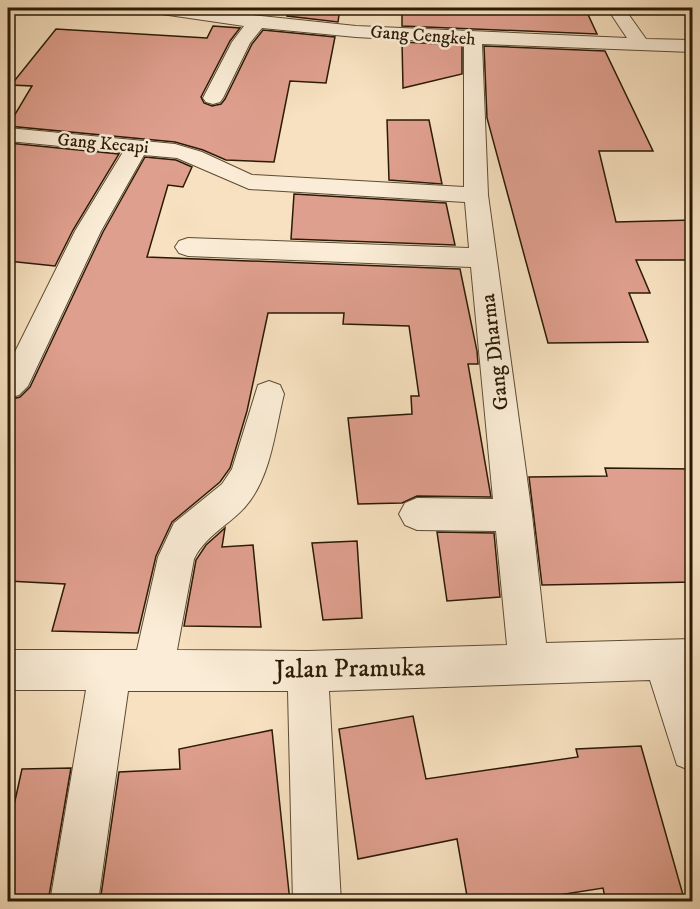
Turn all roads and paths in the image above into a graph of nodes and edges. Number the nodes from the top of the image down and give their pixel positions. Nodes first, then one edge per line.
1 (155, 8) edge
2 (616, 8) edge
3 (226, 13) edge
4 (256, 23) junction
5 (473, 40) junction
6 (640, 44) junction
7 (693, 46) edge
8 (213, 98) dead end
9 (8, 134) edge
10 (137, 147) junction
11 (476, 195) junction
12 (188, 247) dead end
13 (484, 258) junction
14 (8, 386) edge
15 (269, 394) dead end
16 (417, 514) dead end
17 (514, 515) junction
18 (678, 659) edge
19 (529, 664) junction
20 (153, 669) junction
21 (8, 670) edge
22 (110, 671) junction
23 (308, 671) junction
24 (693, 750) edge
25 (74, 902) edge
26 (317, 902) edge

1 - 3 street, Gang Cengkeh
2 - 6 street
3 - 4 street, Gang Cengkeh
4 - 5 street, Gang Cengkeh
4 - 8 street
5 - 6 street, Gang Cengkeh
5 - 11 street, Gang Dharma
6 - 7 street, Gang Cengkeh
9 - 10 street, Gang Kecapi
10 - 11 street, Gang Kecapi
10 - 14 street
11 - 13 street, Gang Dharma
12 - 13 street
13 - 17 street, Gang Dharma
15 - 20 street
16 - 17 street
17 - 19 street, Gang Dharma
18 - 19 street, Jalan Pramuka
18 - 24 street
19 - 23 street, Jalan Pramuka
20 - 22 street, Jalan Pramuka
20 - 23 street, Jalan Pramuka
21 - 22 street, Jalan Pramuka
22 - 25 street
23 - 26 street

